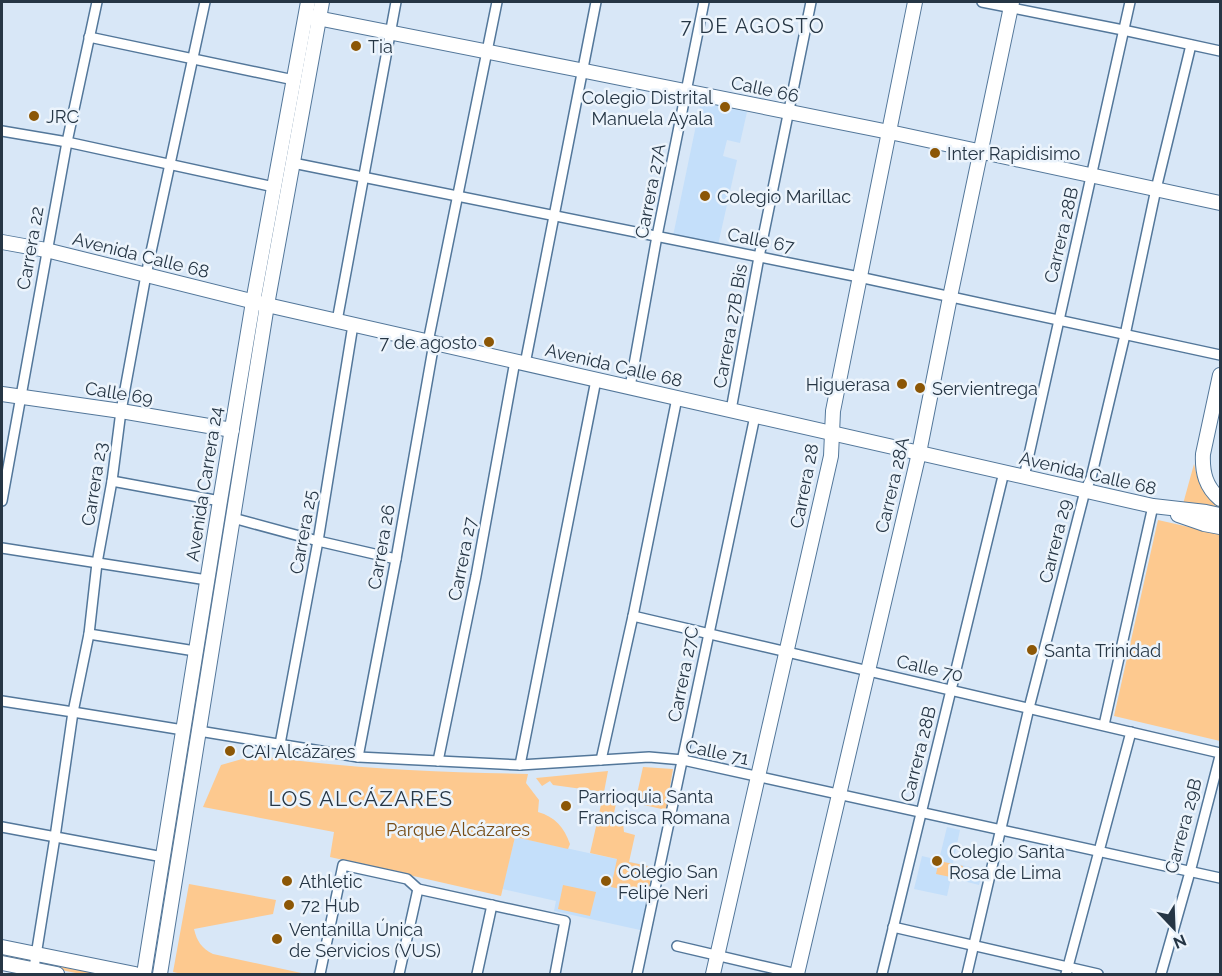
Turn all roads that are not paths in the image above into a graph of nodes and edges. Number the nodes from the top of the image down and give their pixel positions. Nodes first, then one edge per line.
1 (97, 2) edge
2 (205, 2) edge
3 (309, 2) edge
4 (322, 2) edge
5 (396, 2) edge
6 (496, 2) edge
7 (596, 2) edge
8 (704, 2) edge
9 (811, 2) edge
10 (915, 2) edge
11 (982, 2) edge
12 (1130, 2) edge
13 (1011, 4) edge
14 (312, 17) junction
15 (1123, 30) junction
16 (392, 33) junction
17 (89, 38) junction
18 (1191, 45) junction
19 (486, 51) junction
20 (1221, 51) edge
21 (193, 59) junction
22 (583, 70) junction
23 (294, 80) junction
24 (687, 91) junction
25 (789, 112) junction
26 (2, 130) edge
27 (888, 132) junction
28 (67, 142) junction
29 (981, 151) junction
30 (293, 163) junction
31 (170, 165) junction
32 (1091, 175) junction
33 (364, 177) junction
34 (274, 187) junction
35 (1156, 189) junction
36 (457, 196) junction
37 (1221, 203) edge
38 (554, 216) junction
39 (657, 236) junction
40 (2, 242) edge
41 (46, 250) junction
42 (759, 257) junction
43 (146, 275) junction
44 (859, 277) junction
45 (950, 297) junction
46 (260, 304) junction
47 (1059, 320) junction
48 (337, 321) junction
49 (353, 325) junction
50 (1125, 335) junction
51 (431, 342) junction
52 (1221, 356) edge
53 (520, 362) junction
54 (1221, 375) edge
55 (596, 380) junction
56 (630, 387) junction
57 (2, 394) edge
58 (21, 397) junction
59 (677, 398) junction
60 (731, 410) junction
61 (121, 411) junction
62 (755, 416) junction
63 (232, 430) junction
64 (832, 433) junction
65 (919, 453) junction
66 (1004, 472) junction
67 (1024, 477) junction
68 (112, 481) junction
69 (1085, 491) junction
70 (1221, 499) edge
71 (2, 501) edge
72 (220, 501) junction
73 (1153, 506) junction
74 (1221, 515) edge
75 (233, 518) junction
76 (1221, 527) edge
77 (318, 541) junction
78 (2, 548) edge
79 (396, 559) junction
80 (97, 563) junction
81 (207, 580) junction
82 (633, 616) junction
83 (89, 634) junction
84 (708, 634) junction
85 (195, 651) junction
86 (786, 652) junction
87 (869, 671) junction
88 (951, 690) junction
89 (2, 701) edge
90 (1029, 708) junction
91 (74, 712) junction
92 (1104, 726) junction
93 (183, 730) junction
94 (199, 731) junction
95 (1131, 732) junction
96 (280, 744) junction
97 (1221, 755) edge
98 (358, 757) junction
99 (601, 760) junction
100 (682, 760) junction
101 (438, 761) junction
102 (520, 765) junction
103 (758, 777) junction
104 (839, 795) junction
105 (921, 813) junction
106 (2, 827) edge
107 (1001, 830) junction
108 (55, 837) junction
109 (1099, 852) junction
110 (163, 856) junction
111 (1190, 872) junction
112 (1221, 878) edge
113 (418, 888) junction
114 (492, 905) junction
115 (893, 927) junction
116 (677, 946) dead end
117 (974, 946) junction
118 (2, 947) edge
119 (36, 954) junction
120 (718, 955) junction
121 (2, 963) edge
122 (1067, 971) edge
123 (33, 972) edge
124 (797, 974) edge
125 (57, 975) edge
126 (135, 975) edge
127 (144, 975) edge
128 (160, 975) edge
129 (321, 975) edge
130 (399, 975) edge
131 (477, 975) edge
132 (555, 975) edge
133 (637, 975) edge
134 (713, 975) edge
135 (882, 975) edge
136 (967, 975) edge
137 (1098, 975) edge
138 (1161, 975) edge

1 - 17 street, Carrera 22
2 - 21 street, Carrera 23
3 - 14 main road
4 - 14 main road, Avenida Carrera 24
5 - 16 street
6 - 19 street, Carrera 26
7 - 22 street, Carrera 27
8 - 24 street, Carrera 27A
9 - 25 street, Carrera 27B Bis
10 - 27 main road, Carrera 28
11 - 13 street
12 - 15 street, Carrera 28B
13 - 15 street
13 - 29 main road, Carrera 28A
14 - 16 main road, Calle 66
14 - 23 main road, Avenida Carrera 24
14 - 30 main road, Avenida Carrera 24
15 - 18 street
15 - 32 street, Carrera 28B
16 - 19 main road, Calle 66
16 - 33 street
17 - 21 street
17 - 28 street, Carrera 22
18 - 20 street
18 - 35 street, Carrera 29
19 - 22 main road, Calle 66
19 - 36 street, Carrera 26
21 - 23 street
21 - 31 street, Carrera 23
22 - 24 main road, Calle 66
22 - 38 street, Carrera 27
23 - 34 main road, Avenida Carrera 24
24 - 25 main road, Calle 66
24 - 39 street, Carrera 27A
25 - 27 main road, Calle 66
25 - 42 street, Carrera 27B Bis
26 - 28 street
27 - 29 main road, Calle 66
27 - 44 main road, Carrera 28
28 - 31 street
28 - 41 street, Carrera 22
29 - 32 main road, Calle 66
29 - 45 main road, Carrera 28A
30 - 33 street, Calle 67
30 - 46 main road, Avenida Carrera 24
31 - 34 street
31 - 43 street, Carrera 23
32 - 35 main road, Calle 66
32 - 47 street, Carrera 28B
33 - 36 street, Calle 67
33 - 48 street
34 - 46 main road, Avenida Carrera 24
35 - 37 main road, Calle 66
35 - 50 street, Carrera 29
36 - 38 street, Calle 67
36 - 51 street, Carrera 26
38 - 39 street, Calle 67
38 - 53 street, Carrera 27
39 - 42 street, Calle 67
39 - 56 street, Carrera 27A
40 - 41 main road, Avenida Calle 68
41 - 43 main road, Avenida Calle 68
41 - 58 street, Carrera 22
42 - 44 street, Calle 67
42 - 60 street, Carrera 27B Bis
43 - 46 main road, Avenida Calle 68
43 - 61 street, Carrera 23
44 - 45 street, Calle 67
44 - 64 main road, Carrera 28
45 - 47 street, Calle 67
45 - 65 main road, Carrera 28A
46 - 48 main road, Avenida Calle 68
46 - 63 main road, Avenida Carrera 24
46 - 75 main road, Avenida Carrera 24
47 - 50 street, Calle 67
47 - 67 street, Carrera 28B
48 - 49 main road, Avenida Calle 68
49 - 51 main road, Avenida Calle 68
49 - 77 street, Carrera 25
50 - 52 street, Calle 67
50 - 69 street, Carrera 29
51 - 53 main road, Avenida Calle 68
51 - 79 street, Carrera 26
53 - 55 main road, Avenida Calle 68
53 - 101 street, Carrera 27
54 - 70 main road
55 - 56 main road, Avenida Calle 68
55 - 102 street
56 - 59 main road, Avenida Calle 68
57 - 58 main road, Calle 69
58 - 61 main road, Calle 69
58 - 71 street, Carrera 22
59 - 60 main road, Avenida Calle 68
59 - 82 street
60 - 62 main road, Avenida Calle 68
61 - 63 main road, Calle 69
61 - 68 street, Carrera 23
62 - 64 main road, Avenida Calle 68
62 - 84 street, Carrera 27C
63 - 72 main road, Avenida Carrera 24
64 - 65 main road, Avenida Calle 68
64 - 86 main road, Carrera 28
65 - 66 main road, Avenida Calle 68
65 - 87 main road, Carrera 28A
66 - 67 main road, Avenida Calle 68
66 - 88 street, Carrera 28B
67 - 69 main road, Avenida Calle 68
68 - 72 street
68 - 80 street, Carrera 23
69 - 73 main road, Avenida Calle 68
69 - 90 street, Carrera 29
72 - 81 main road, Avenida Carrera 24
73 - 74 main road, Avenida Calle 68
73 - 76 main road
73 - 92 street
75 - 77 street
75 - 94 main road, Avenida Carrera 24
77 - 79 street
77 - 96 street, Carrera 25
78 - 80 street
79 - 98 street, Carrera 26
80 - 81 street
80 - 83 street, Carrera 23
81 - 85 main road, Avenida Carrera 24
82 - 84 street, Calle 70
82 - 99 street
83 - 85 street
83 - 91 street, Carrera 23
84 - 86 street, Calle 70
84 - 100 street, Carrera 27C
85 - 93 main road, Avenida Carrera 24
86 - 87 street, Calle 70
86 - 103 main road, Carrera 28
87 - 88 street, Calle 70
87 - 104 main road, Carrera 28A
88 - 90 street, Calle 70
88 - 105 street, Carrera 28B
89 - 91 street
90 - 92 street, Calle 70
90 - 107 street, Carrera 29
91 - 93 street
91 - 108 street, Carrera 23
92 - 95 street, Calle 70
93 - 110 main road, Avenida Carrera 24
94 - 96 street, Calle 71
94 - 128 main road, Avenida Carrera 24
95 - 97 street, Calle 70
95 - 109 street
96 - 98 street, Calle 71
97 - 111 street, Carrera 29B
98 - 101 street, Calle 71
99 - 100 street, Calle 71
99 - 102 street, Calle 71
100 - 103 street, Calle 71
100 - 133 street, Carrera 27C
101 - 102 street, Calle 71
103 - 104 street, Calle 71
103 - 120 main road, Carrera 28
104 - 105 street, Calle 71
104 - 124 main road, Carrera 28A
105 - 107 street, Calle 71
105 - 115 street, Carrera 28B
106 - 108 street
107 - 109 street, Calle 71
107 - 117 street, Carrera 29
108 - 110 street
108 - 119 street, Carrera 23
109 - 111 street, Calle 71
109 - 122 street
110 - 127 main road, Avenida Carrera 24
111 - 112 street, Calle 71
111 - 138 street, Carrera 29B
113 - 114 street
113 - 129 street
113 - 130 street
114 - 131 street
114 - 132 street
115 - 117 street
115 - 135 street, Carrera 28B
116 - 120 street
117 - 122 street
117 - 136 street, Carrera 29
118 - 119 main road
119 - 123 street, Carrera 23
119 - 126 main road
120 - 124 street
120 - 134 main road, Carrera 28
121 - 123 main road
122 - 137 street
123 - 125 main road

